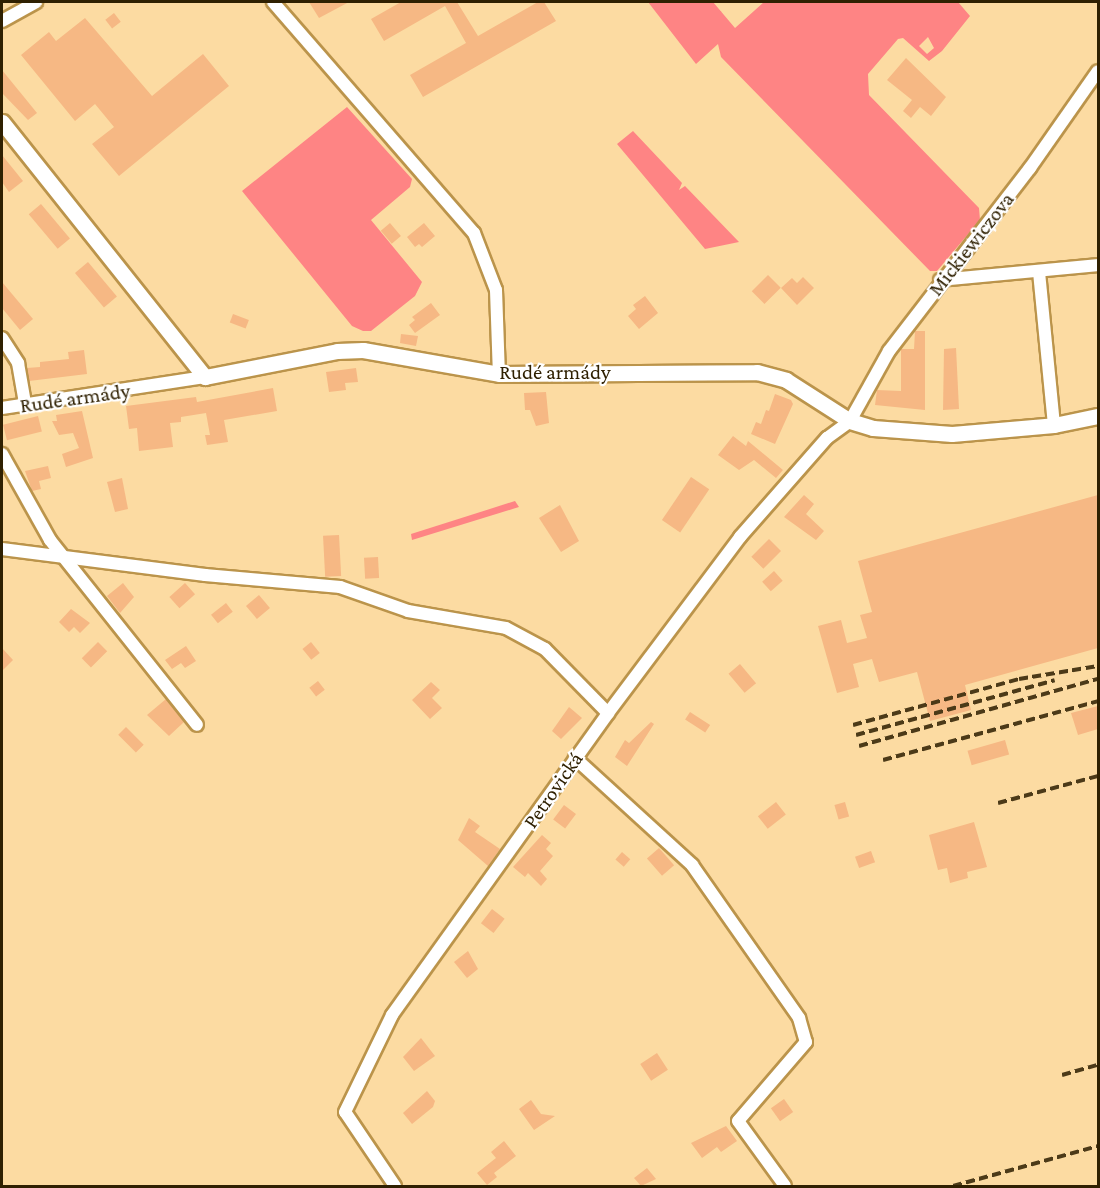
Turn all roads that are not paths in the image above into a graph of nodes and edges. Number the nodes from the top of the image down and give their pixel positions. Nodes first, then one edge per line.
1 (36, 2) edge
2 (273, 2) edge
3 (2, 21) edge
4 (1098, 71) edge
5 (2, 122) edge
6 (1098, 266) edge
7 (1039, 272) junction
8 (940, 280) junction
9 (2, 338) edge
10 (500, 374) junction
11 (206, 377) junction
12 (25, 403) junction
13 (2, 408) edge
14 (1098, 416) edge
15 (850, 421) junction
16 (1054, 425) junction
17 (2, 454) edge
18 (2, 549) edge
19 (60, 554) junction
20 (608, 713) junction
21 (197, 724) dead end
22 (575, 758) junction
23 (395, 1186) edge
24 (785, 1186) edge

1 - 3 street
2 - 10 street
4 - 8 street, Mickiewiczova
5 - 11 main road
6 - 7 street
7 - 8 street
7 - 16 street
8 - 15 street, Mickiewiczova
9 - 12 street
10 - 11 main road, Rudé armády
10 - 15 main road, Rudé armády
11 - 12 street, Rudé armády
12 - 13 street, Rudé armády
14 - 16 main road, Rudé armády
15 - 16 main road, Rudé armády
15 - 20 street, Petrovická
17 - 19 street
18 - 19 street
19 - 20 street
19 - 21 street
20 - 22 street, Petrovická
22 - 23 street, Petrovická
22 - 24 street

